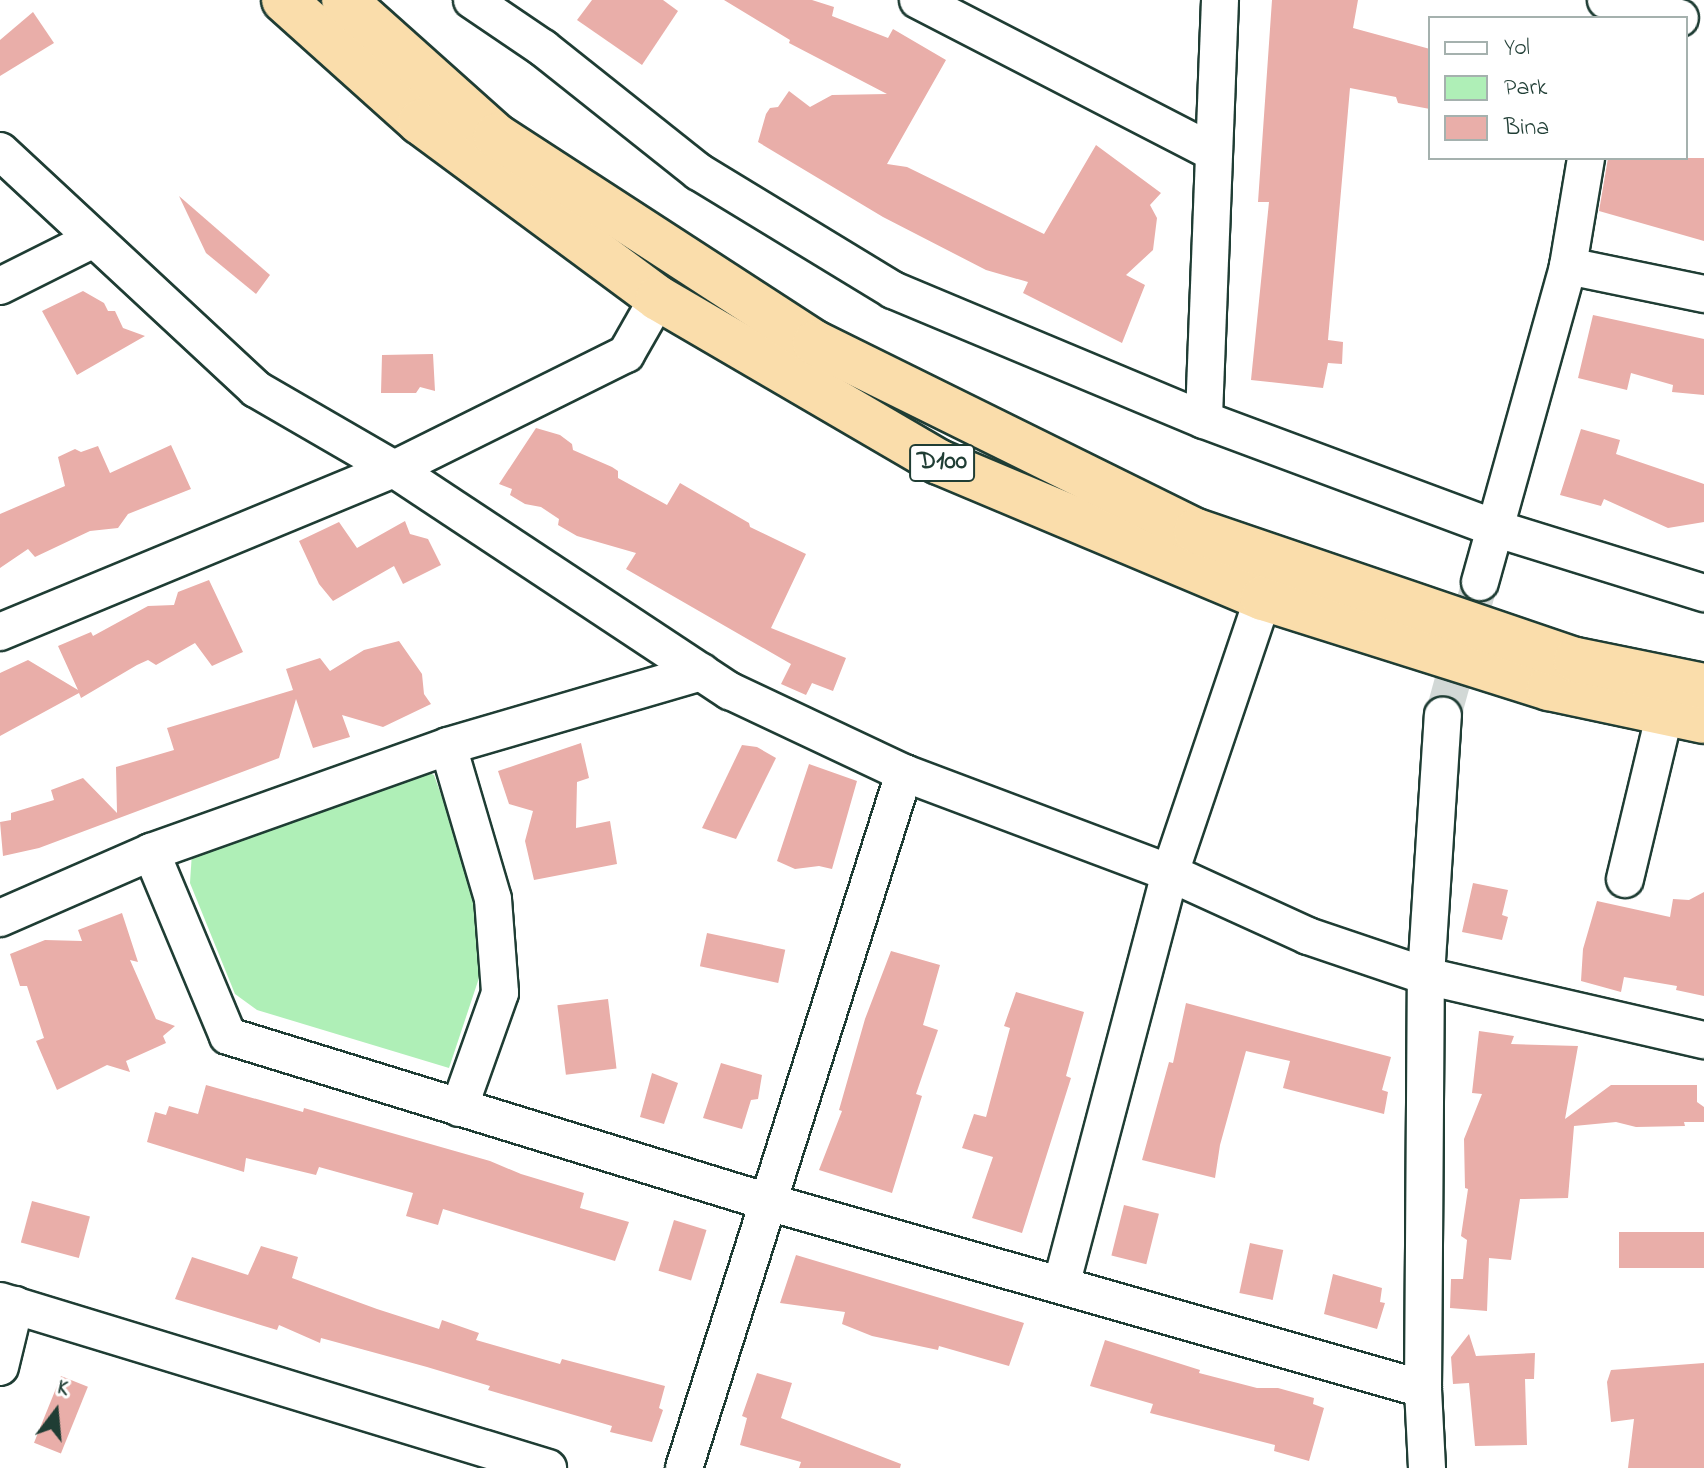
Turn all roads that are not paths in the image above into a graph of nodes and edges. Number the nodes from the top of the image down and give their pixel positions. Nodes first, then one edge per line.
1 (284, 0) edge
2 (344, 0) edge
3 (472, 0) edge
4 (918, 0) edge
5 (1220, 0) edge
6 (1610, 5) edge
7 (1669, 16) edge
8 (0, 151) edge
9 (1213, 152) junction
10 (1586, 160) edge
11 (94, 239) junction
12 (1568, 266) junction
13 (0, 286) edge
14 (1704, 294) edge
15 (658, 298) junction
16 (1204, 420) junction
17 (394, 469) junction
18 (1497, 529) junction
19 (1480, 582) tunnel mouth
20 (1704, 593) edge
21 (1263, 598) junction
22 (0, 632) edge
23 (701, 672) junction
24 (1704, 686) edge
25 (1443, 716) tunnel mouth
26 (1684, 717) edge
27 (448, 746) junction
28 (904, 773) junction
29 (151, 852) junction
30 (1170, 873) junction
31 (1625, 879) dead end
32 (0, 918) edge
33 (1426, 976) junction
34 (1704, 1040) edge
35 (459, 1108) junction
36 (768, 1202) junction
37 (1061, 1285) junction
38 (7, 1303) edge
39 (0, 1367) edge
40 (1423, 1389) junction
41 (548, 1468) edge
42 (684, 1468) edge
43 (1427, 1468) edge

1 - 15 highway, D100
2 - 24 highway, D100
3 - 16 street
4 - 9 street
5 - 9 street
6 - 7 street
8 - 11 street
9 - 16 street
10 - 12 street
11 - 13 street
11 - 17 street
12 - 14 street
12 - 18 street
15 - 17 street
15 - 21 highway, D100
16 - 18 street
17 - 22 street
17 - 23 street
18 - 19 street
18 - 20 street
21 - 26 highway, D100
21 - 30 street
23 - 27 street
23 - 28 street
25 - 33 street
26 - 31 street
27 - 29 street
27 - 35 street
28 - 30 street
28 - 36 street
29 - 32 street
29 - 35 street
30 - 33 street
30 - 37 street
33 - 34 street
33 - 40 street
35 - 36 street
36 - 37 street
36 - 42 street
37 - 40 street
38 - 39 street
38 - 41 street
40 - 43 street

